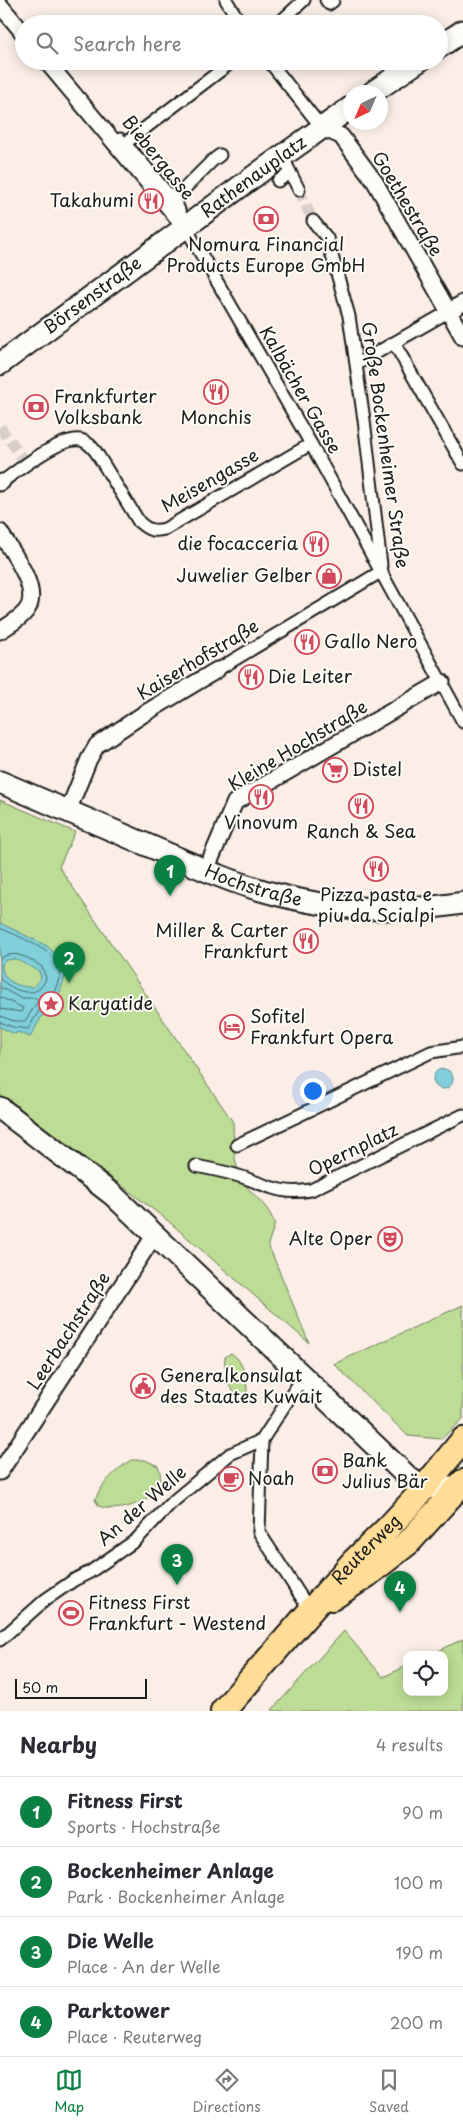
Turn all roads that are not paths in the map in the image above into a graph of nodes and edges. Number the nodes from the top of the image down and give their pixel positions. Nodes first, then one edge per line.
1 (4, 0) edge
2 (226, 0) edge
3 (304, 0) edge
4 (0, 6) edge
5 (16, 15) edge
6 (235, 15) edge
7 (288, 15) edge
8 (15, 24) edge
9 (463, 31) edge
10 (448, 41) edge
11 (54, 70) edge
12 (62, 70) edge
13 (221, 70) edge
14 (276, 70) edge
15 (406, 70) edge
16 (384, 85) edge
17 (343, 113) edge
18 (322, 128) junction
19 (121, 146) junction
20 (220, 156) dead end
21 (286, 164) junction
22 (278, 181) dead end
23 (299, 190) tunnel mouth
24 (171, 203) junction
25 (313, 221) tunnel mouth
26 (186, 228) junction
27 (463, 302) edge
28 (448, 312) junction
29 (463, 338) edge
30 (394, 343) junction
31 (1, 362) edge
32 (357, 364) junction
33 (312, 444) junction
34 (463, 464) edge
35 (1, 482) edge
36 (0, 532) edge
37 (382, 571) junction
38 (0, 631) edge
39 (217, 670) joint
40 (442, 682) junction
41 (463, 722) edge
42 (0, 782) edge
43 (68, 811) junction
44 (206, 870) junction
45 (463, 903) edge
46 (463, 1047) edge
47 (0, 1108) edge
48 (463, 1116) edge
49 (237, 1145) dead end
50 (196, 1166) dead end
51 (154, 1236) junction
52 (303, 1377) junction
53 (262, 1440) junction
54 (463, 1440) edge
55 (0, 1472) edge
56 (461, 1485) edge
57 (423, 1488) junction
58 (311, 1612) junction
59 (0, 1640) edge
60 (223, 1711) edge

1 - 5 street
2 - 6 street
3 - 7 street
4 - 8 street
9 - 10 main road
11 - 19 street, Biebergasse
12 - 19 street, Biebergasse
13 - 19 street
14 - 18 street
15 - 16 main road
17 - 18 main road, Rathenauplatz
18 - 21 main road, Rathenauplatz
18 - 28 street, Goethestraße
19 - 24 street, Biebergasse
20 - 24 street, Rathenauplatz
21 - 22 street, Rathenauplatz
21 - 23 street
21 - 26 main road, Rathenauplatz
24 - 26 street, Biebergasse
25 - 32 street, Große Bockenheimer Straße
26 - 31 main road, Börsenstraße
26 - 33 street, Kalbächer Gasse
27 - 28 street
28 - 29 street, Goethestraße
28 - 30 street
30 - 32 street
30 - 34 street
32 - 37 street, Große Bockenheimer Straße
33 - 35 street, Meisengasse
33 - 37 street, Kalbächer Gasse
36 - 38 street
37 - 39 street, Kaiserhofstraße
37 - 40 street, Große Bockenheimer Straße
39 - 43 street, Kaiserhofstraße
40 - 41 street, Große Bockenheimer Straße
40 - 44 street, Kleine Hochstraße
42 - 43 main road, Hochstraße
43 - 44 main road, Hochstraße
44 - 45 main road, Hochstraße
46 - 49 street
47 - 51 main road
48 - 50 street, Opernplatz
51 - 52 main road
51 - 55 street, Leerbachstraße
52 - 53 street
52 - 57 main road
53 - 58 street
53 - 59 street, An der Welle
54 - 57 main road, Reuterweg
56 - 57 main road
56 - 58 main road, Reuterweg
57 - 58 main road, Reuterweg
58 - 60 main road, Reuterweg

